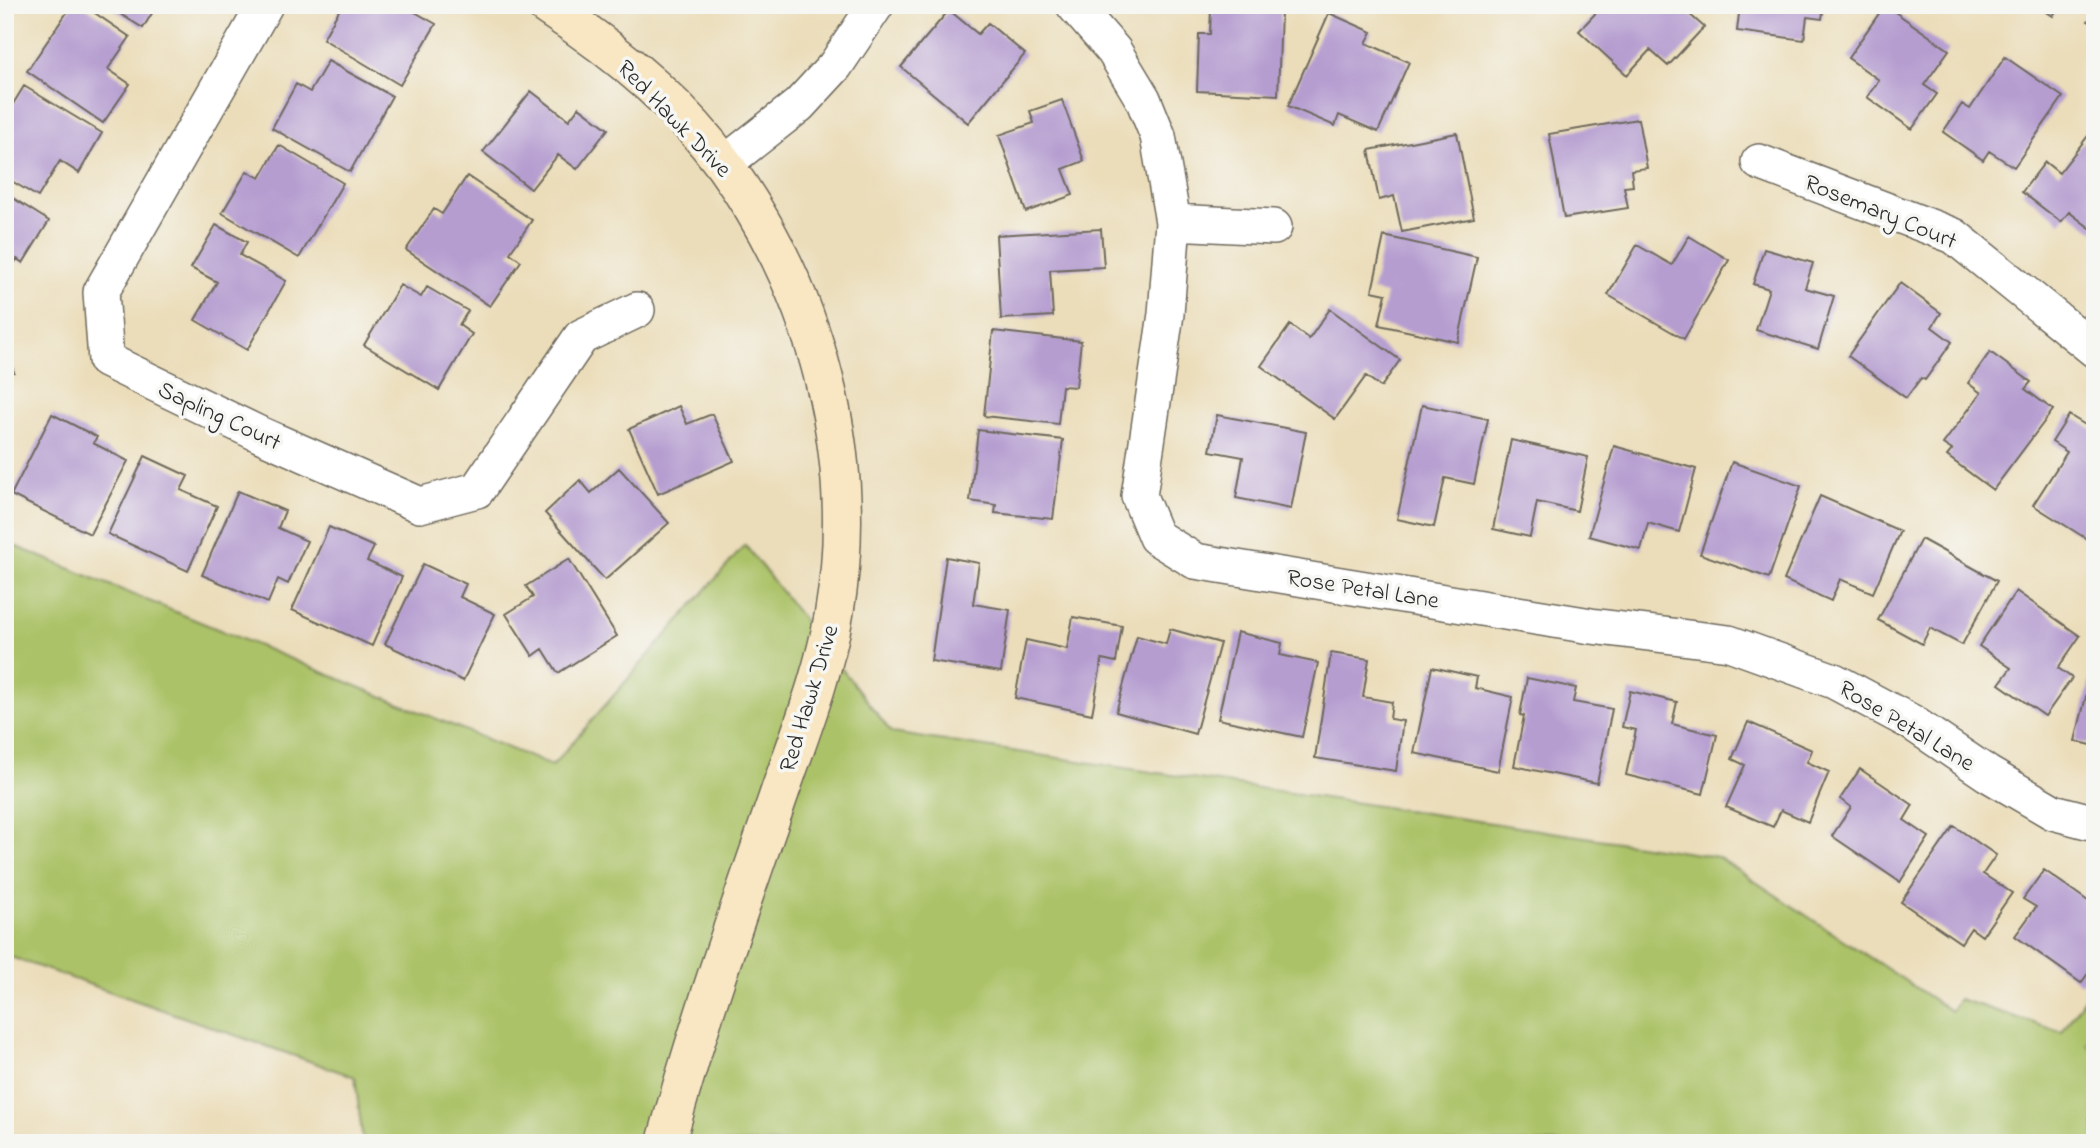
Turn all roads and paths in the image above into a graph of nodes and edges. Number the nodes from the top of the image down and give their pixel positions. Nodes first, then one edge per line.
1 (265, 5) edge
2 (546, 5) edge
3 (876, 5) edge
4 (1074, 5) edge
5 (1759, 162) dead end
6 (724, 164) junction
7 (1173, 222) junction
8 (1274, 228) dead end
9 (637, 310) dead end
10 (2095, 349) edge
11 (2095, 823) edge
12 (666, 1143) edge

1 - 9 street, Sapling Court
2 - 6 street, Red Hawk Drive
3 - 6 street
4 - 7 street, Rose Petal Lane
5 - 10 street, Rosemary Court
6 - 12 street, Red Hawk Drive
7 - 8 street
7 - 11 street, Rose Petal Lane

